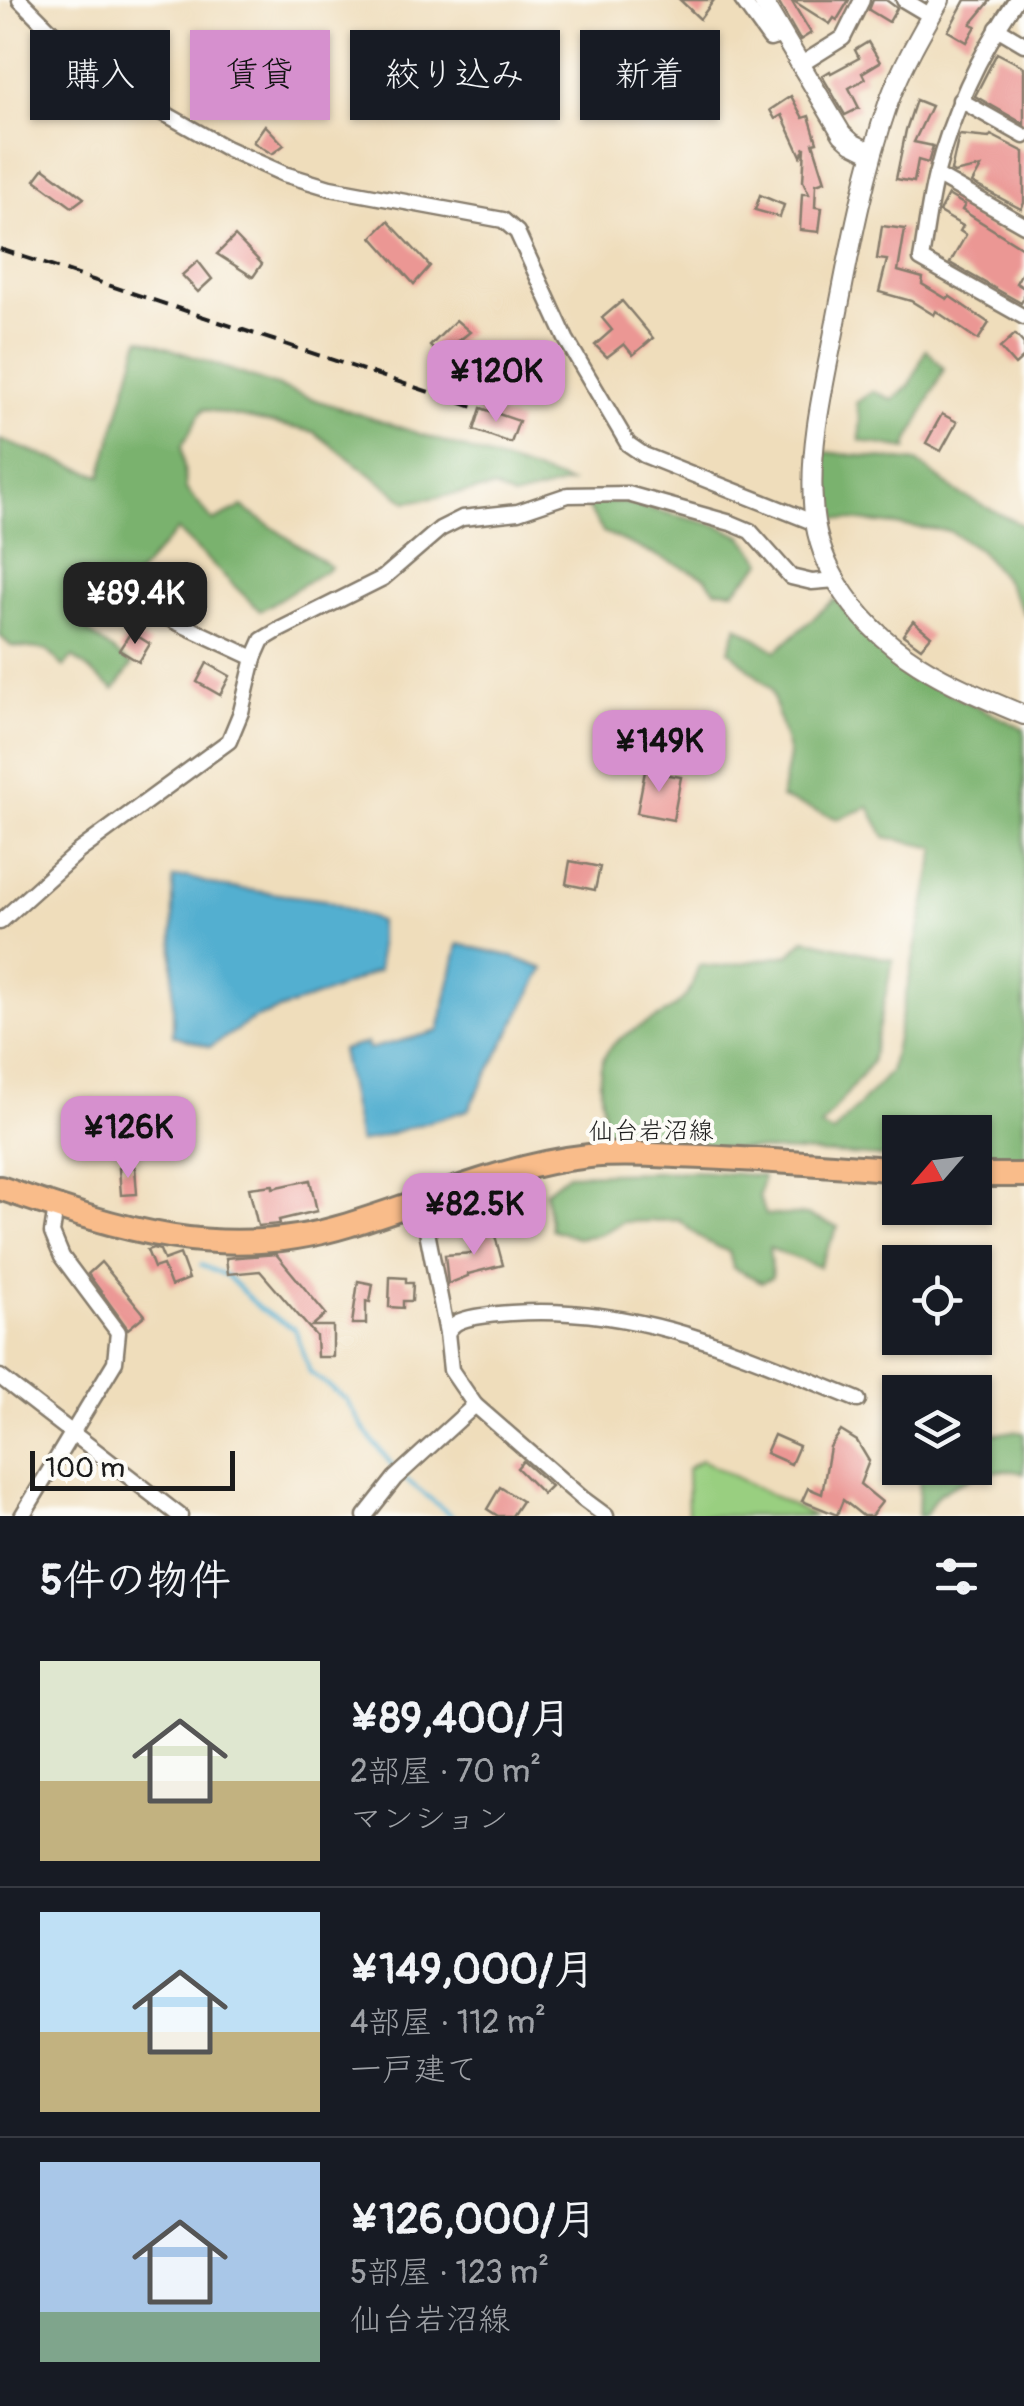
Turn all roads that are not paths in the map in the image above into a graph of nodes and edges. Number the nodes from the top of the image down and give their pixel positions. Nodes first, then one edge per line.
1 (20, 0) edge
2 (742, 0) edge
3 (762, 0) edge
4 (862, 0) edge
5 (904, 0) edge
6 (1016, 0) edge
7 (936, 8) edge
8 (998, 28) junction
9 (783, 35) junction
10 (1024, 44) edge
11 (800, 64) junction
12 (960, 100) junction
13 (1024, 136) edge
14 (872, 153) junction
15 (936, 175) junction
16 (1024, 225) edge
17 (1024, 317) edge
18 (815, 523) junction
19 (836, 580) junction
20 (130, 593) dead end
21 (254, 658) junction
22 (1024, 715) edge
23 (0, 922) edge
24 (882, 1169) edge
25 (1024, 1174) edge
26 (992, 1175) edge
27 (0, 1188) edge
28 (421, 1201) junction
29 (56, 1207) junction
30 (447, 1333) junction
31 (0, 1378) edge
32 (858, 1400) dead end
33 (474, 1405) junction
34 (71, 1434) junction
35 (22, 1516) edge
36 (180, 1516) edge
37 (365, 1516) edge
38 (606, 1516) edge

1 - 18 street
2 - 9 street
3 - 9 street
4 - 11 street
5 - 7 street
6 - 8 street
7 - 14 street
8 - 10 street
8 - 12 street
9 - 11 street
11 - 14 street
12 - 13 street
12 - 15 street
14 - 18 street
15 - 16 street
15 - 17 street
18 - 19 street
19 - 21 street
19 - 22 street
20 - 21 street
21 - 23 street
24 - 28 main road, 仙台岩沼線
25 - 26 main road
27 - 29 main road, 仙台岩沼線
28 - 29 main road, 仙台岩沼線
28 - 30 street
29 - 34 street
30 - 32 street
30 - 33 street
31 - 34 street
33 - 37 street
33 - 38 street
34 - 35 street
34 - 36 street

